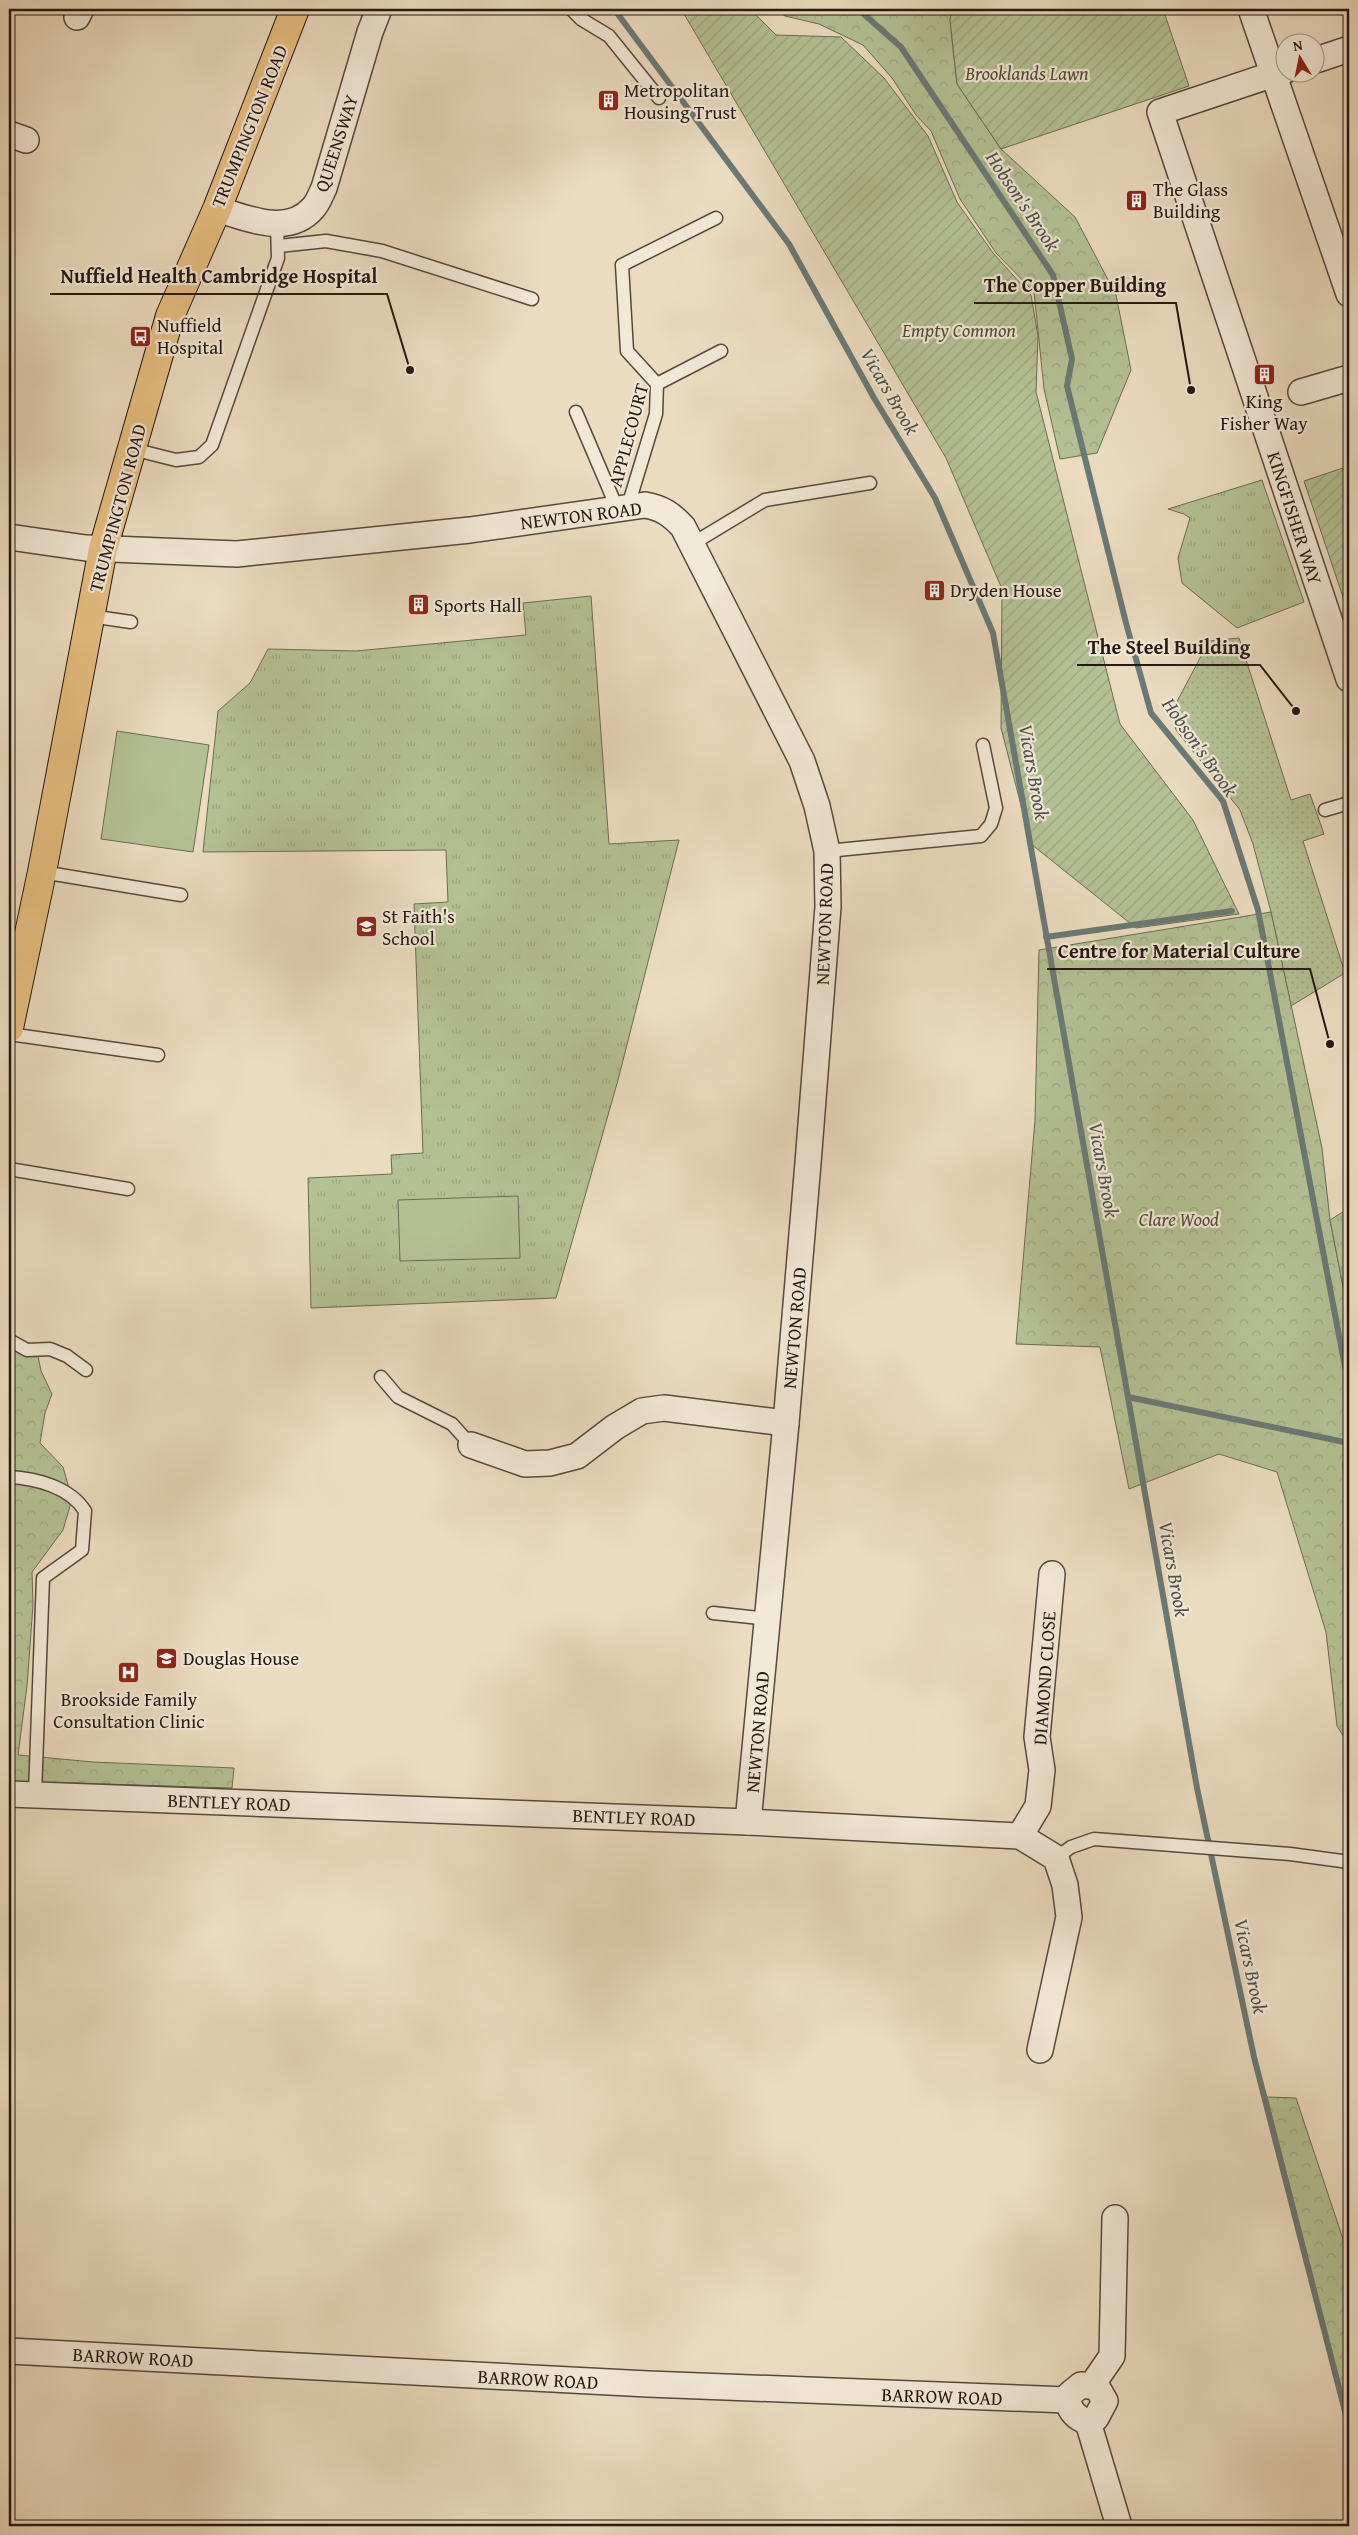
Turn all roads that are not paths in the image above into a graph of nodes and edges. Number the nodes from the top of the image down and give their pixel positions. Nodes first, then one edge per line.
1 (296, 9) edge
2 (379, 9) edge
3 (571, 9) edge
4 (1251, 9) edge
5 (1349, 49) edge
6 (1326, 57) edge
7 (1276, 65) edge
8 (1276, 73) edge
9 (1282, 82) edge
10 (659, 98) dead end
11 (217, 209) junction
12 (716, 218) dead end
13 (278, 235) junction
14 (1349, 294) edge
15 (532, 299) dead end
16 (721, 351) dead end
17 (1349, 378) edge
18 (657, 384) junction
19 (1301, 392) dead end
20 (576, 412) dead end
21 (132, 449) junction
22 (870, 483) dead end
23 (622, 507) junction
24 (9, 537) edge
25 (692, 544) junction
26 (103, 549) junction
27 (90, 616) junction
28 (131, 622) dead end
29 (1349, 679) edge
30 (983, 745) dead end
31 (1349, 803) edge
32 (1325, 810) dead end
33 (827, 851) junction
34 (42, 872) junction
35 (181, 894) dead end
36 (9, 1028) edge
37 (9, 1034) edge
38 (158, 1055) dead end
39 (9, 1169) edge
40 (128, 1189) dead end
41 (9, 1340) edge
42 (86, 1370) dead end
43 (381, 1377) dead end
44 (786, 1423) junction
45 (471, 1446) joint
46 (9, 1477) edge
47 (1052, 1574) dead end
48 (713, 1613) dead end
49 (768, 1619) junction
50 (9, 1794) edge
51 (35, 1794) junction
52 (748, 1822) junction
53 (1020, 1836) junction
54 (1056, 1858) junction
55 (1349, 1862) edge
56 (1040, 2050) dead end
57 (1115, 2218) dead end
58 (9, 2351) edge
59 (1092, 2385) junction
60 (1067, 2400) junction
61 (1088, 2422) junction
62 (1119, 2526) edge

1 - 11 main road, TRUMPINGTON ROAD
2 - 13 street, QUEENSWAY
3 - 10 lane
4 - 7 street
5 - 6 street
8 - 29 street, KINGFISHER WAY
9 - 14 street
11 - 13 street, QUEENSWAY
11 - 21 main road, TRUMPINGTON ROAD
12 - 18 lane
13 - 15 lane
13 - 21 lane
16 - 18 lane, APPLECOURT
17 - 19 street
18 - 23 lane, APPLECOURT
20 - 23 lane
21 - 26 main road, TRUMPINGTON ROAD
22 - 25 lane
23 - 25 street, NEWTON ROAD
23 - 26 street, NEWTON ROAD
24 - 26 street, NEWTON ROAD
25 - 33 street, NEWTON ROAD
26 - 27 main road, TRUMPINGTON ROAD
27 - 28 lane
27 - 34 main road, TRUMPINGTON ROAD
30 - 33 lane
31 - 32 lane
33 - 44 street, NEWTON ROAD
34 - 35 lane
34 - 36 main road, TRUMPINGTON ROAD
37 - 38 lane
39 - 40 lane
41 - 42 lane
43 - 45 lane
44 - 45 street
44 - 49 street, NEWTON ROAD
46 - 51 lane
47 - 53 street, DIAMOND CLOSE
48 - 49 lane
49 - 52 street, NEWTON ROAD
50 - 51 street, BENTLEY ROAD
51 - 52 street, BENTLEY ROAD
52 - 53 street, BENTLEY ROAD
53 - 54 street, BENTLEY ROAD
54 - 55 lane
54 - 56 street
57 - 59 street
58 - 60 street, BARROW ROAD
59 - 60 street
59 - 61 street
60 - 61 street
61 - 62 street

